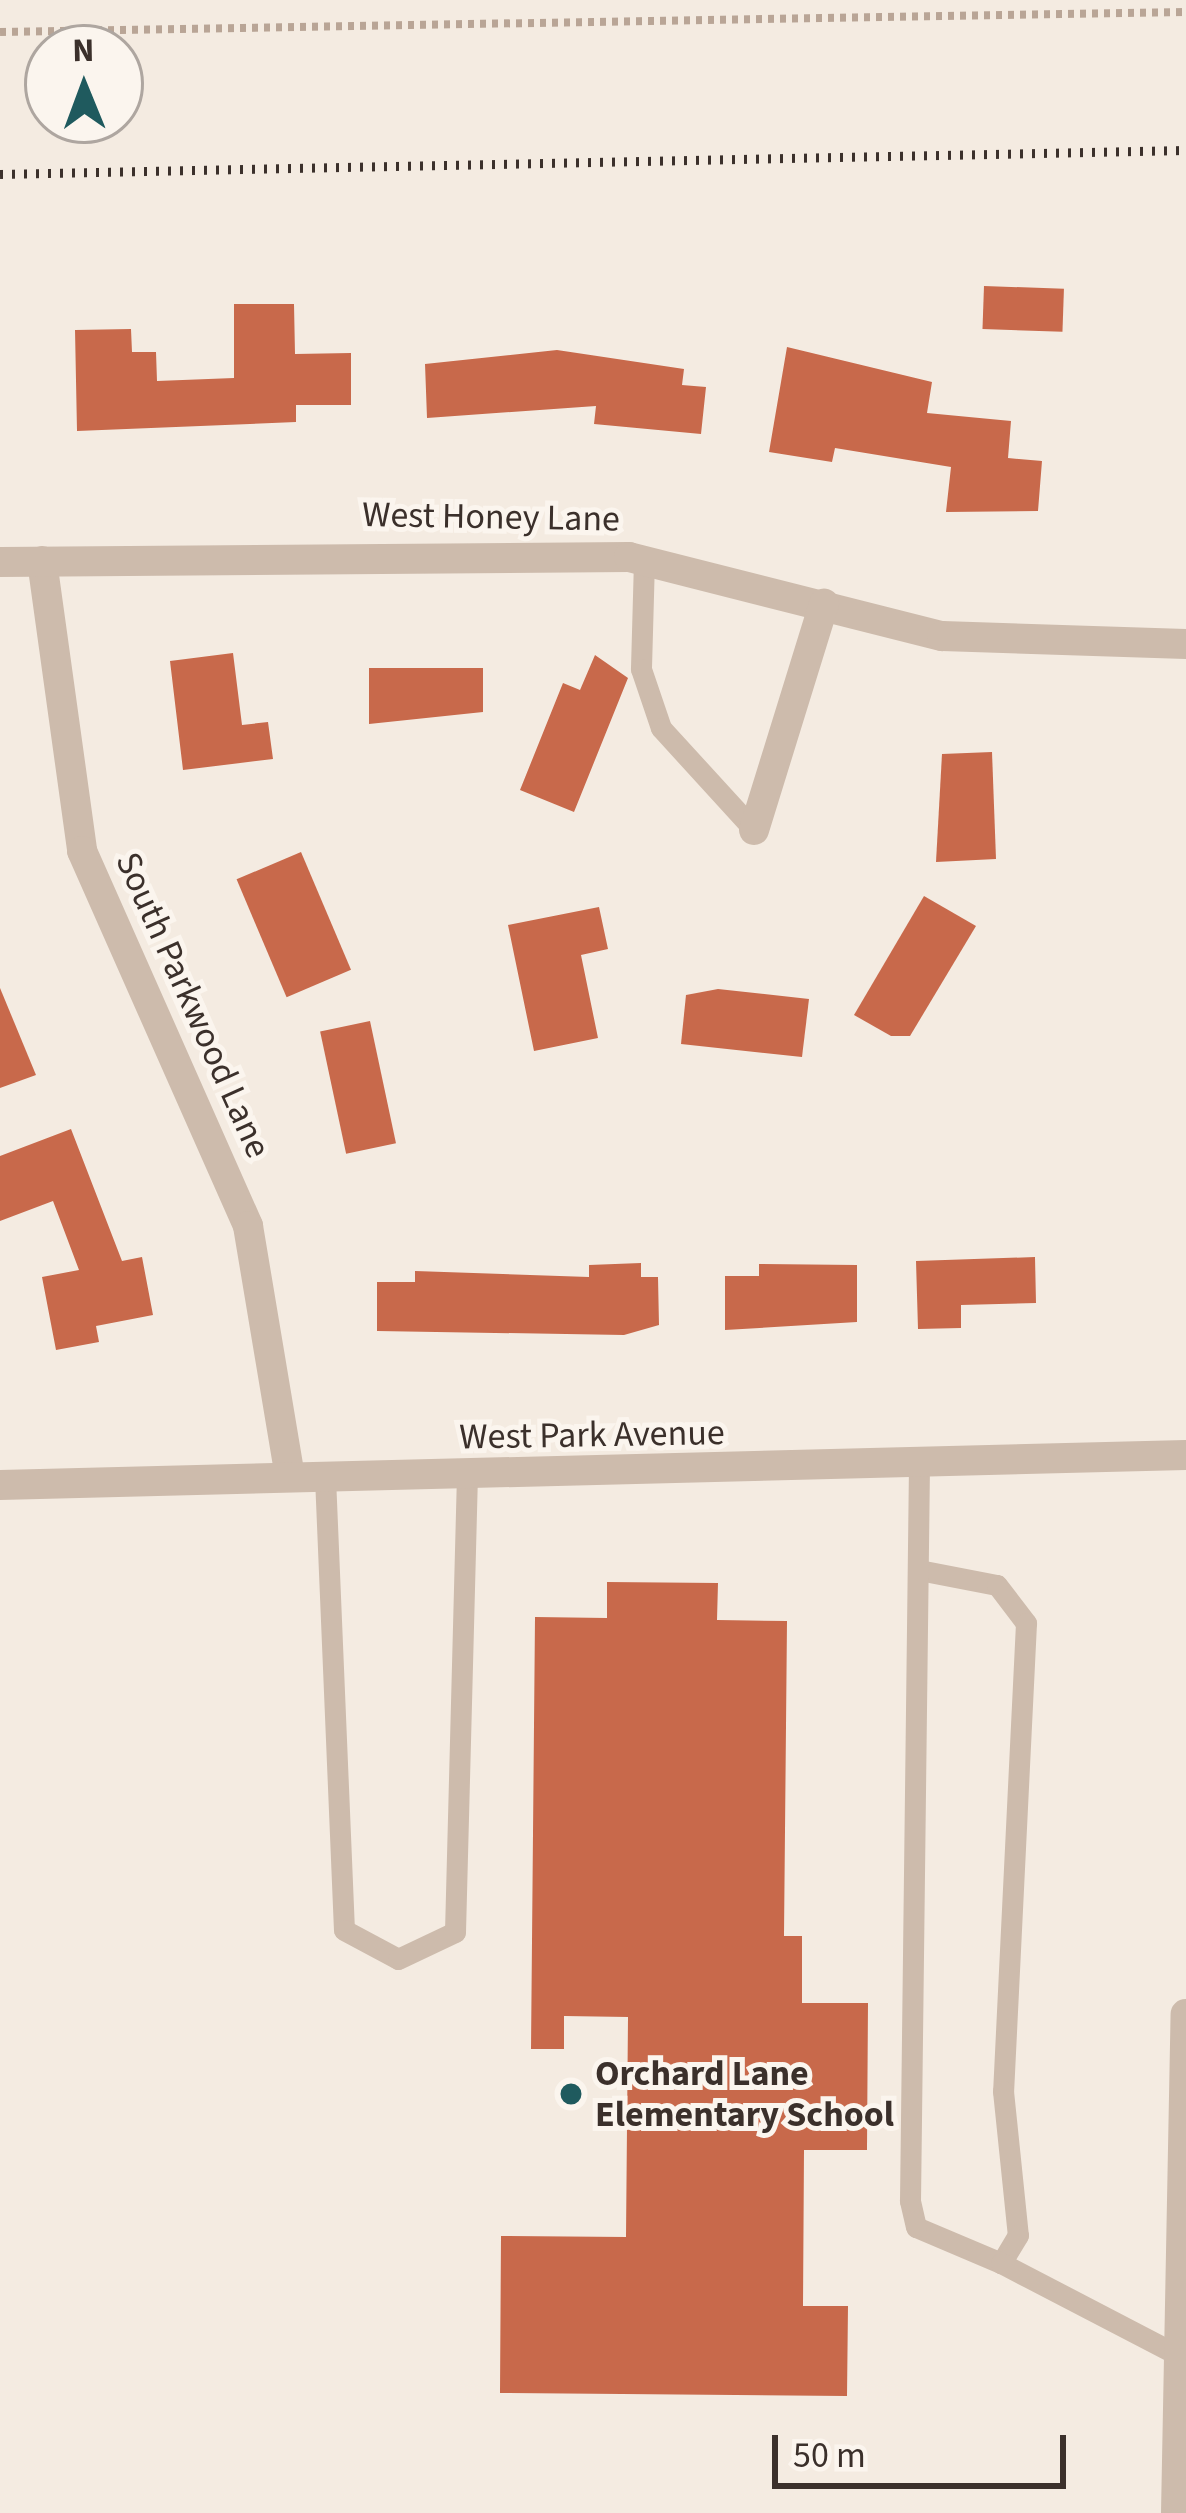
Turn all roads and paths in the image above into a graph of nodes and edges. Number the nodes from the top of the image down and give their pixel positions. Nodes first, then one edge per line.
1 (1186, 12) edge
2 (0, 32) edge
3 (644, 560) junction
4 (42, 561) junction
5 (0, 562) edge
6 (824, 604) junction
7 (1186, 644) edge
8 (754, 830) joint
9 (1186, 1456) edge
10 (919, 1465) junction
11 (290, 1477) junction
12 (325, 1477) junction
13 (467, 1477) junction
14 (0, 1485) edge
15 (929, 1572) junction
16 (1186, 2014) edge
17 (1001, 2263) junction
18 (1183, 2356) edge
19 (1176, 2513) edge

1 - 2 path
3 - 4 street, West Honey Lane
3 - 6 street, West Honey Lane
3 - 8 lane
4 - 5 street, West Honey Lane
4 - 11 street, South Parkwood Lane
6 - 7 street, West Honey Lane
6 - 8 street
9 - 10 street, West Park Avenue
10 - 13 street, West Park Avenue
10 - 15 lane
11 - 12 street, West Park Avenue
11 - 14 street, West Park Avenue
12 - 13 street, West Park Avenue
12 - 13 lane
15 - 17 lane
15 - 17 lane
16 - 18 street
17 - 18 lane
18 - 19 street

